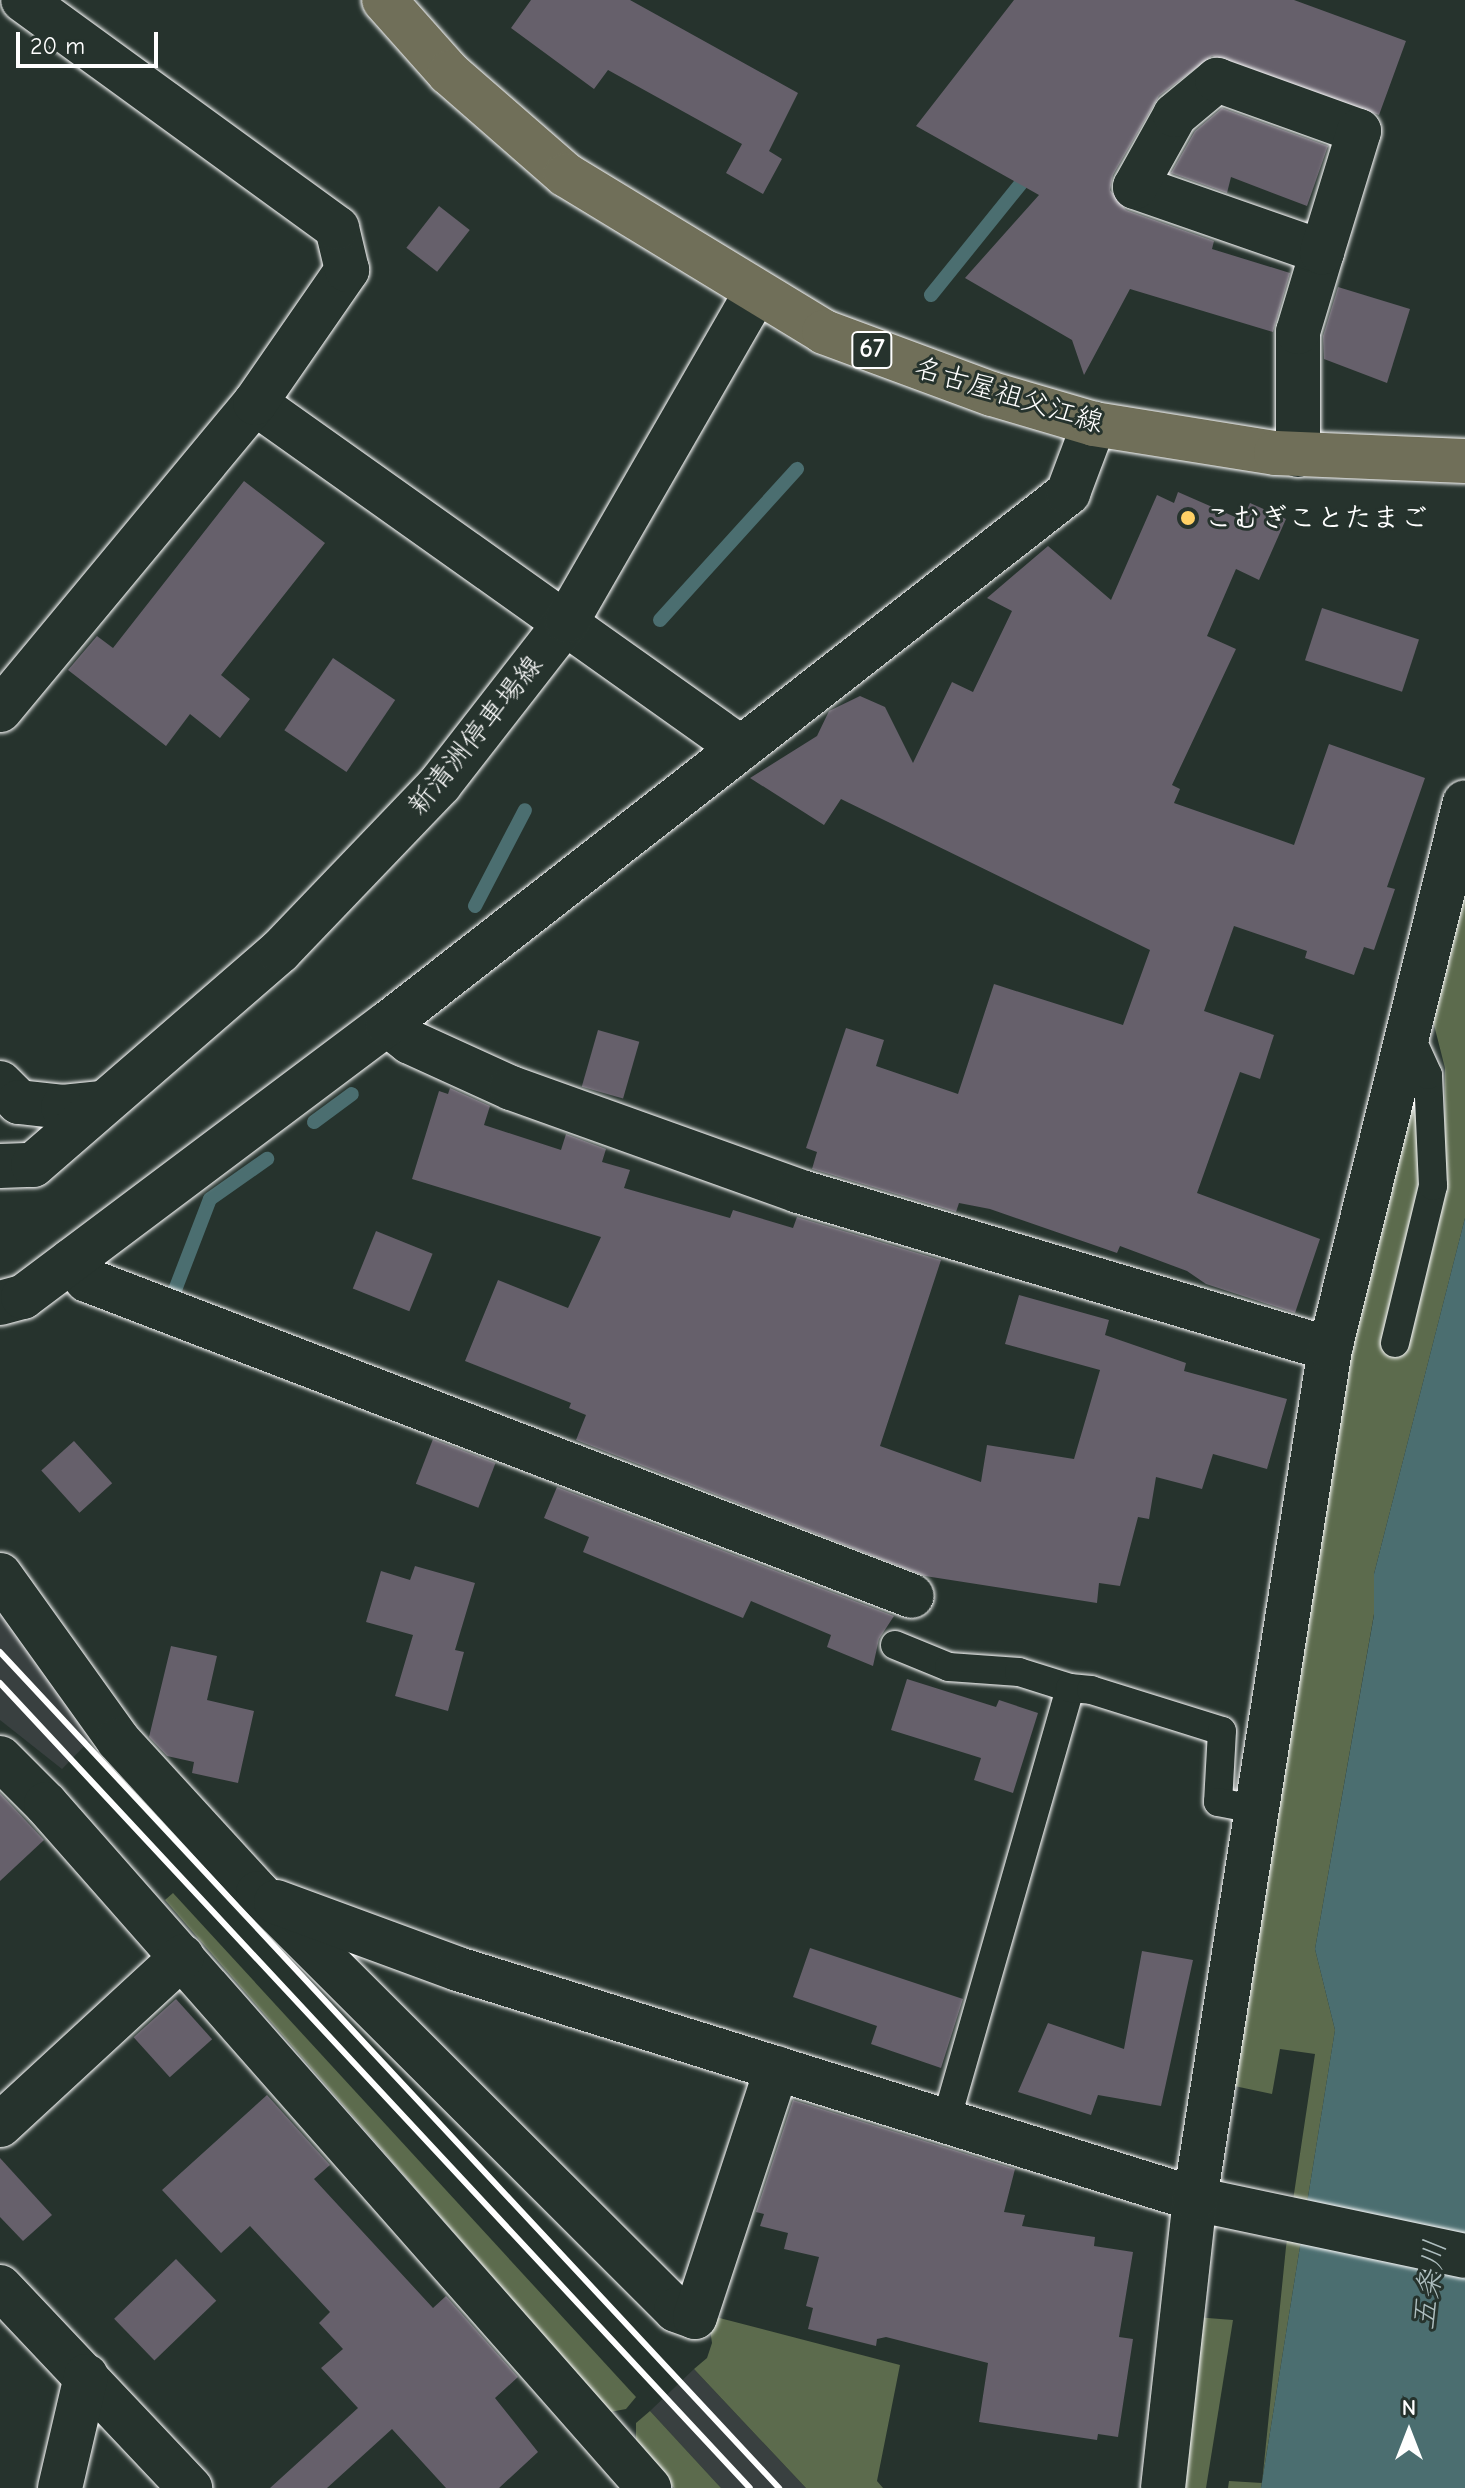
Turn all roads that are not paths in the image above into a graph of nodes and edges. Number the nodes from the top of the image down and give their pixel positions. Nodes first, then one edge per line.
1 (23, 0) edge
2 (384, 0) edge
3 (1322, 252) junction
4 (755, 294) junction
5 (255, 403) junction
6 (1094, 424) junction
7 (1298, 455) junction
8 (1465, 461) edge
9 (567, 621) junction
10 (0, 710) edge
11 (741, 748) junction
12 (1465, 802) edge
13 (387, 1024) junction
14 (1406, 1028) junction
15 (0, 1083) edge
16 (102, 1103) junction
17 (0, 1166) edge
18 (71, 1261) junction
19 (0, 1303) edge
20 (1395, 1343) dead end
21 (1330, 1349) junction
22 (0, 1575) edge
23 (912, 1596) dead end
24 (895, 1645) dead end
25 (1070, 1688) junction
26 (0, 1758) edge
27 (1253, 1809) junction
28 (264, 1898) junction
29 (182, 1957) junction
30 (777, 2068) junction
31 (946, 2121) junction
32 (0, 2125) edge
33 (1210, 2202) junction
34 (1465, 2256) edge
35 (0, 2287) edge
36 (86, 2376) junction
37 (60, 2488) edge
38 (190, 2488) edge
39 (649, 2488) edge
40 (1163, 2488) edge

1 - 5 street
2 - 4 main road, 名古屋祖父江線 / 67
3 - 3 street
3 - 7 street
4 - 6 main road, 名古屋祖父江線 / 67
4 - 9 street, 新清洲停車場線
5 - 9 street
5 - 10 street
6 - 7 main road, 名古屋祖父江線 / 67
6 - 11 street
7 - 8 main road, 名古屋祖父江線 / 67
9 - 11 street
9 - 16 street, 新清洲停車場線
11 - 13 street
12 - 14 street
13 - 18 street
13 - 21 street
14 - 20 lane
14 - 21 street
15 - 16 street
16 - 17 street, 新清洲停車場線
18 - 19 street
18 - 23 street
21 - 27 street
22 - 28 street
24 - 25 lane
25 - 27 lane
25 - 31 lane
26 - 29 street
27 - 33 street
28 - 30 street
28 - 30 street
29 - 32 street
29 - 39 street
30 - 31 street
31 - 33 street
33 - 34 street
33 - 40 street
35 - 36 street
36 - 37 street
36 - 38 street

